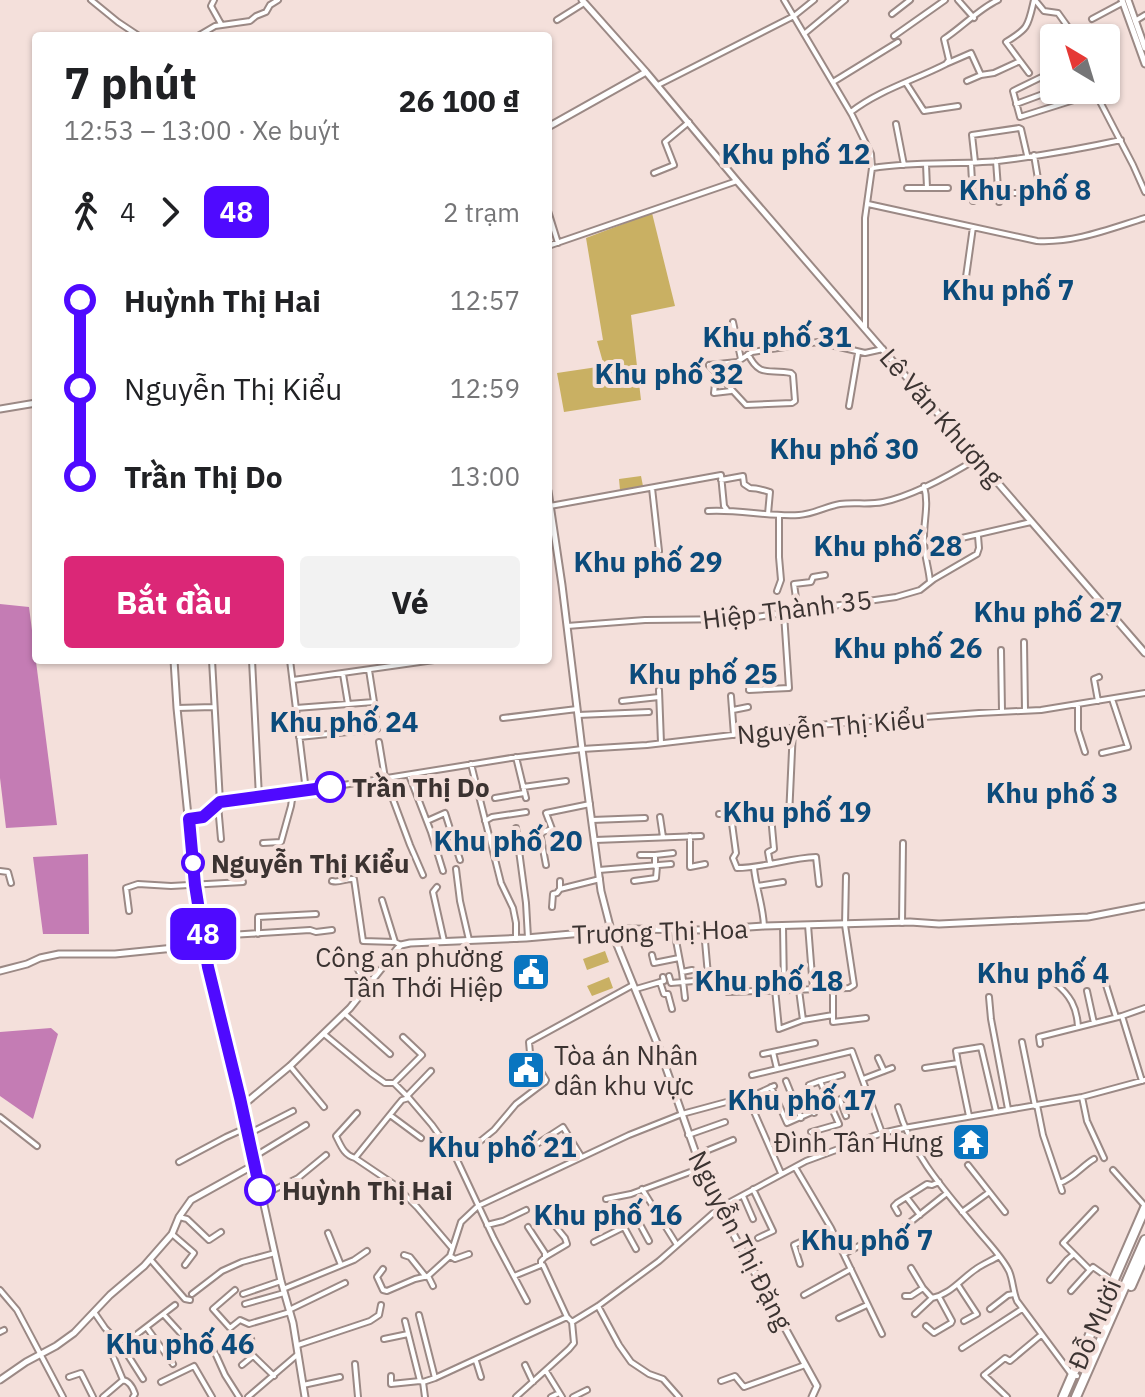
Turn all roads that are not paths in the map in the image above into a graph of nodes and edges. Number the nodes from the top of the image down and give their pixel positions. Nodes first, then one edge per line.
1 (91, 0) edge
2 (214, 0) edge
3 (278, 0) edge
4 (784, 0) edge
5 (814, 0) edge
6 (845, 0) edge
7 (910, 0) edge
8 (945, 0) edge
9 (958, 0) edge
10 (998, 0) edge
11 (1034, 0) edge
12 (583, 1) edge
13 (1124, 1) edge
14 (892, 14) dead end
15 (1145, 15) edge
16 (794, 16) junction
17 (974, 18) junction
18 (1092, 19) dead end
19 (557, 20) dead end
20 (1135, 21) junction
21 (221, 24) junction
22 (1066, 24) edge
23 (133, 32) edge
24 (206, 32) edge
25 (804, 34) junction
26 (894, 36) dead end
27 (898, 42) dead end
28 (1145, 48) edge
29 (1020, 61) junction
30 (946, 64) junction
31 (1145, 64) edge
32 (646, 72) junction
33 (1029, 73) dead end
34 (981, 75) junction
35 (1040, 78) edge
36 (967, 81) dead end
37 (833, 82) junction
38 (906, 83) junction
39 (658, 85) junction
40 (1040, 95) edge
41 (1016, 104) junction
42 (1059, 104) edge
43 (1102, 104) edge
44 (958, 106) dead end
45 (851, 112) junction
46 (689, 122) junction
47 (896, 124) dead end
48 (552, 125) edge
49 (1121, 140) junction
50 (1034, 155) junction
51 (1027, 156) junction
52 (996, 161) junction
53 (973, 162) junction
54 (926, 164) junction
55 (904, 165) junction
56 (872, 168) junction
57 (654, 173) dead end
58 (737, 181) junction
59 (907, 188) dead end
60 (927, 188) junction
61 (948, 188) dead end
62 (1145, 192) edge
63 (1004, 193) dead end
64 (973, 201) dead end
65 (999, 202) dead end
66 (868, 204) junction
67 (1145, 218) edge
68 (552, 224) edge
69 (973, 227) junction
70 (558, 243) junction
71 (552, 245) edge
72 (966, 277) dead end
73 (733, 322) dead end
74 (865, 327) junction
75 (883, 349) junction
76 (858, 352) junction
77 (748, 354) junction
78 (741, 359) junction
79 (716, 375) junction
80 (731, 391) junction
81 (32, 404) edge
82 (849, 406) dead end
83 (0, 409) edge
84 (978, 458) junction
85 (721, 480) junction
86 (924, 486) junction
87 (652, 488) junction
88 (552, 506) edge
89 (727, 510) junction
90 (708, 511) dead end
91 (768, 514) junction
92 (779, 515) junction
93 (552, 519) edge
94 (1033, 522) junction
95 (978, 536) junction
96 (940, 543) dead end
97 (659, 551) dead end
98 (825, 575) dead end
99 (930, 583) junction
100 (777, 591) dead end
101 (798, 612) junction
102 (784, 614) junction
103 (567, 626) junction
104 (1024, 642) dead end
105 (1001, 650) dead end
106 (1145, 653) edge
107 (174, 664) edge
108 (212, 664) edge
109 (252, 664) edge
110 (291, 664) edge
111 (408, 664) edge
112 (751, 669) dead end
113 (369, 670) junction
114 (343, 673) junction
115 (1099, 677) dead end
116 (293, 680) junction
117 (659, 690) dead end
118 (1145, 693) edge
119 (731, 696) dead end
120 (659, 697) junction
121 (1112, 699) junction
122 (622, 701) dead end
123 (1098, 701) junction
124 (374, 702) junction
125 (348, 704) junction
126 (1078, 704) junction
127 (214, 707) junction
128 (748, 707) dead end
129 (177, 708) junction
130 (296, 708) junction
131 (733, 710) junction
132 (1025, 710) junction
133 (1002, 711) junction
134 (577, 712) junction
135 (649, 712) dead end
136 (503, 718) dead end
137 (793, 729) junction
138 (734, 735) junction
139 (299, 737) junction
140 (379, 742) dead end
141 (661, 743) junction
142 (582, 749) junction
143 (1085, 752) dead end
144 (1102, 753) dead end
145 (516, 757) junction
146 (471, 764) junction
147 (409, 775) junction
148 (385, 778) junction
149 (566, 781) dead end
150 (306, 791) junction
151 (293, 793) junction
152 (524, 793) junction
153 (259, 797) junction
154 (495, 798) dead end
155 (219, 804) junction
156 (590, 804) junction
157 (526, 812) dead end
158 (719, 814) dead end
159 (771, 816) dead end
160 (660, 817) dead end
161 (789, 817) dead end
162 (645, 818) dead end
163 (189, 819) junction
164 (592, 820) junction
165 (427, 821) junction
166 (485, 821) junction
167 (516, 828) dead end
168 (690, 836) junction
169 (701, 836) dead end
170 (663, 837) junction
171 (221, 839) dead end
172 (595, 840) junction
173 (263, 843) dead end
174 (903, 843) dead end
175 (673, 853) dead end
176 (640, 855) dead end
177 (655, 855) junction
178 (460, 860) dead end
179 (770, 863) junction
180 (671, 864) dead end
181 (705, 864) dead end
182 (546, 865) dead end
183 (656, 866) junction
184 (754, 868) junction
185 (456, 869) dead end
186 (599, 870) junction
187 (0, 871) edge
188 (443, 871) dead end
189 (423, 875) dead end
190 (846, 876) dead end
191 (600, 879) junction
192 (332, 881) dead end
193 (560, 881) dead end
194 (634, 881) dead end
195 (243, 882) dead end
196 (783, 882) dead end
197 (11, 883) dead end
198 (819, 884) dead end
199 (195, 885) junction
200 (757, 886) junction
201 (437, 887) dead end
202 (560, 889) junction
203 (382, 900) dead end
204 (1145, 906) edge
205 (552, 907) dead end
206 (129, 911) dead end
207 (316, 914) dead end
208 (902, 923) junction
209 (808, 925) junction
210 (845, 925) junction
211 (764, 926) junction
212 (783, 926) junction
213 (332, 930) dead end
214 (611, 930) junction
215 (674, 930) junction
216 (704, 930) junction
217 (258, 934) junction
218 (528, 938) junction
219 (516, 939) junction
220 (469, 940) junction
221 (444, 941) junction
222 (204, 942) junction
223 (398, 944) junction
224 (652, 955) dead end
225 (679, 958) junction
226 (354, 962) dead end
227 (1101, 969) dead end
228 (692, 970) dead end
229 (0, 971) edge
230 (682, 972) junction
231 (708, 975) dead end
232 (669, 976) dead end
233 (694, 981) dead end
234 (683, 982) junction
235 (1055, 983) dead end
236 (367, 987) junction
237 (635, 987) junction
238 (833, 988) junction
239 (775, 989) junction
240 (784, 989) junction
241 (813, 989) junction
242 (798, 990) junction
243 (1087, 991) dead end
244 (728, 992) dead end
245 (989, 997) dead end
246 (685, 998) dead end
247 (1145, 1008) edge
248 (672, 1009) dead end
249 (345, 1014) junction
250 (833, 1015) junction
251 (1119, 1016) junction
252 (866, 1018) dead end
253 (803, 1020) junction
254 (1094, 1023) junction
255 (1078, 1027) junction
256 (324, 1034) junction
257 (403, 1037) dead end
258 (1022, 1042) dead end
259 (815, 1043) dead end
260 (1040, 1044) dead end
261 (988, 1045) dead end
262 (981, 1047) junction
263 (773, 1052) junction
264 (390, 1054) dead end
265 (763, 1054) dead end
266 (422, 1055) junction
267 (878, 1058) dead end
268 (428, 1060) dead end
269 (958, 1063) junction
270 (290, 1066) junction
271 (892, 1068) dead end
272 (925, 1068) dead end
273 (777, 1069) junction
274 (431, 1071) dead end
275 (884, 1071) junction
276 (752, 1075) dead end
277 (842, 1075) dead end
278 (863, 1079) junction
279 (1144, 1080) edge
280 (786, 1081) dead end
281 (820, 1081) junction
282 (394, 1083) junction
283 (809, 1085) dead end
284 (849, 1095) dead end
285 (408, 1097) junction
286 (1082, 1097) junction
287 (748, 1098) junction
288 (809, 1098) dead end
289 (840, 1100) junction
290 (830, 1104) junction
291 (242, 1106) junction
292 (1036, 1106) junction
293 (324, 1107) dead end
294 (898, 1107) dead end
295 (1008, 1109) junction
296 (293, 1111) dead end
297 (996, 1111) junction
298 (357, 1113) dead end
299 (814, 1113) junction
300 (682, 1114) junction
301 (390, 1115) junction
302 (846, 1116) dead end
303 (969, 1116) junction
304 (0, 1117) edge
305 (801, 1118) junction
306 (725, 1122) dead end
307 (306, 1125) dead end
308 (904, 1128) junction
309 (247, 1131) junction
310 (811, 1132) dead end
311 (882, 1133) junction
312 (688, 1135) junction
313 (421, 1138) dead end
314 (733, 1140) dead end
315 (37, 1146) dead end
316 (326, 1155) dead end
317 (520, 1155) dead end
318 (696, 1155) junction
319 (581, 1156) junction
320 (355, 1158) junction
321 (1104, 1158) dead end
322 (1094, 1159) dead end
323 (457, 1160) junction
324 (253, 1161) junction
325 (179, 1162) dead end
326 (968, 1165) dead end
327 (795, 1167) junction
328 (701, 1168) junction
329 (1113, 1170) dead end
330 (781, 1173) junction
331 (939, 1182) junction
332 (1060, 1183) junction
333 (642, 1189) junction
334 (753, 1189) junction
335 (1062, 1191) dead end
336 (947, 1193) junction
337 (988, 1193) junction
338 (742, 1195) junction
339 (261, 1196) junction
340 (906, 1197) junction
341 (606, 1199) dead end
342 (478, 1206) junction
343 (1145, 1207) edge
344 (719, 1208) junction
345 (1095, 1209) dead end
346 (526, 1210) dead end
347 (962, 1212) junction
348 (1005, 1212) dead end
349 (898, 1213) dead end
350 (920, 1215) junction
351 (179, 1217) junction
352 (636, 1217) dead end
353 (619, 1218) dead end
354 (753, 1219) dead end
355 (903, 1219) dead end
356 (1145, 1221) edge
357 (487, 1225) junction
358 (528, 1227) dead end
359 (556, 1227) dead end
360 (624, 1227) junction
361 (831, 1228) junction
362 (221, 1232) dead end
363 (328, 1233) dead end
364 (172, 1234) junction
365 (758, 1238) dead end
366 (870, 1240) dead end
367 (1145, 1240) edge
368 (649, 1241) dead end
369 (594, 1242) dead end
370 (677, 1245) junction
371 (452, 1248) junction
372 (636, 1249) dead end
373 (367, 1251) dead end
374 (275, 1253) junction
375 (469, 1254) dead end
376 (844, 1254) junction
377 (1074, 1254) junction
378 (1145, 1254) edge
379 (404, 1255) dead end
380 (450, 1256) junction
381 (999, 1256) junction
382 (545, 1257) junction
383 (150, 1259) junction
384 (800, 1264) dead end
385 (185, 1265) dead end
386 (341, 1265) junction
387 (541, 1265) junction
388 (911, 1268) dead end
389 (383, 1269) dead end
390 (851, 1269) junction
391 (1090, 1270) junction
392 (514, 1276) junction
393 (427, 1277) junction
394 (1050, 1280) dead end
395 (281, 1281) junction
396 (1113, 1281) junction
397 (345, 1283) dead end
398 (958, 1285) junction
399 (433, 1286) dead end
400 (923, 1288) junction
401 (0, 1290) edge
402 (235, 1290) dead end
403 (284, 1291) junction
404 (1071, 1291) dead end
405 (243, 1294) dead end
406 (1014, 1294) junction
407 (804, 1295) dead end
408 (905, 1296) dead end
409 (939, 1297) junction
410 (932, 1298) junction
411 (527, 1301) dead end
412 (245, 1304) dead end
413 (175, 1305) dead end
414 (381, 1305) dead end
415 (867, 1305) junction
416 (598, 1306) junction
417 (990, 1309) dead end
418 (1022, 1309) junction
419 (290, 1311) junction
420 (94, 1312) junction
421 (915, 1314) dead end
422 (164, 1315) junction
423 (419, 1315) dead end
424 (567, 1317) junction
425 (839, 1318) dead end
426 (405, 1321) dead end
427 (964, 1321) dead end
428 (572, 1322) junction
429 (926, 1326) dead end
430 (147, 1328) junction
431 (408, 1334) junction
432 (882, 1334) dead end
433 (1041, 1335) junction
434 (185, 1338) dead end
435 (251, 1339) dead end
436 (384, 1339) dead end
437 (208, 1343) dead end
438 (298, 1345) junction
439 (122, 1346) junction
440 (962, 1348) dead end
441 (299, 1353) junction
442 (39, 1354) junction
443 (253, 1356) junction
444 (475, 1360) junction
445 (173, 1364) dead end
446 (355, 1364) dead end
447 (242, 1365) dead end
448 (525, 1365) dead end
449 (805, 1365) junction
450 (546, 1371) junction
451 (1075, 1375) junction
452 (274, 1376) junction
453 (391, 1376) dead end
454 (69, 1377) dead end
455 (340, 1377) dead end
456 (481, 1377) dead end
457 (435, 1378) junction
458 (143, 1379) dead end
459 (0, 1380) edge
460 (123, 1380) junction
461 (721, 1381) dead end
462 (161, 1382) dead end
463 (421, 1382) junction
464 (533, 1382) junction
465 (303, 1385) junction
466 (587, 1390) dead end
467 (561, 1395) edge
468 (63, 1397) edge
469 (93, 1397) edge
470 (103, 1397) edge
471 (133, 1397) edge
472 (212, 1397) edge
473 (239, 1397) edge
474 (248, 1397) edge
475 (305, 1397) edge
476 (358, 1397) edge
477 (425, 1397) edge
478 (516, 1397) edge
479 (551, 1397) edge
480 (573, 1397) edge
481 (679, 1397) edge
482 (812, 1397) edge
483 (1007, 1397) edge
484 (1066, 1397) edge
485 (1079, 1397) edge

1 - 23 street
2 - 21 street
3 - 21 street
4 - 16 street
5 - 16 street
6 - 25 street
7 - 14 street
8 - 26 street
9 - 17 street
10 - 17 street
11 - 22 street
11 - 29 street
12 - 19 street
12 - 32 street, Lê Văn Khương
13 - 18 street
13 - 20 street
13 - 31 street
15 - 20 street
16 - 25 street
16 - 39 street
17 - 30 street
20 - 28 street
21 - 24 street
25 - 37 street
27 - 37 street
29 - 33 street
29 - 34 street
30 - 34 street
30 - 38 street
32 - 39 street, Lê Văn Khương
32 - 48 street
34 - 36 street
35 - 41 street
37 - 45 street
38 - 44 street
38 - 45 street
39 - 46 street, Lê Văn Khương
40 - 41 street
41 - 42 street
43 - 49 street
45 - 56 street
46 - 57 street
46 - 58 street, Lê Văn Khương
47 - 55 street
49 - 50 street
49 - 62 street
50 - 51 street
50 - 63 street
51 - 52 street
51 - 53 street
52 - 53 street
52 - 65 street
53 - 54 street
53 - 64 street
54 - 55 street
54 - 60 street
55 - 56 street
56 - 66 street
58 - 70 street
58 - 74 street, Lê Văn Khương
59 - 60 street
60 - 61 street
66 - 69 street
66 - 74 street
67 - 69 street
68 - 70 street
69 - 72 street
70 - 71 street
73 - 78 street
74 - 75 street, Lê Văn Khương
75 - 76 street
75 - 84 street, Lê Văn Khương
76 - 77 street
76 - 82 street
77 - 78 street
77 - 80 street
78 - 79 street
79 - 80 street
79 - 80 street
81 - 83 street
84 - 86 street
84 - 94 street, Lê Văn Khương
85 - 87 street
85 - 89 street
85 - 91 street
86 - 92 street
86 - 99 street
87 - 88 street
87 - 97 street
89 - 90 street
89 - 91 street
91 - 92 street
92 - 100 street
93 - 103 street
94 - 95 street
94 - 106 street, Lê Văn Khương
95 - 96 street
95 - 99 street, Hiệp Thành 35
98 - 101 street
99 - 101 street, Hiệp Thành 35
101 - 102 street, Hiệp Thành 35
102 - 103 street, Hiệp Thành 35
102 - 112 street
103 - 134 street
104 - 132 street
105 - 133 street
107 - 129 street
108 - 127 street
109 - 153 street
110 - 116 street
111 - 113 street
113 - 114 street
113 - 124 street
114 - 116 street
114 - 125 street
115 - 123 street
116 - 130 street
117 - 120 street
118 - 121 street, Nguyễn Thị Kiểu
119 - 131 street
120 - 122 street
120 - 141 street
121 - 123 street, Nguyễn Thị Kiểu
121 - 144 street
123 - 126 street, Nguyễn Thị Kiểu
124 - 125 street
124 - 139 street
125 - 130 street
126 - 132 street, Nguyễn Thị Kiểu
126 - 143 street
127 - 129 street
127 - 155 street
128 - 131 street
129 - 163 street
130 - 139 street
131 - 138 street
132 - 133 street, Nguyễn Thị Kiểu
133 - 137 street, Nguyễn Thị Kiểu
134 - 135 street
134 - 136 street
134 - 142 street
137 - 138 street, Nguyễn Thị Kiểu
137 - 161 street
138 - 141 street, Nguyễn Thị Kiểu
139 - 150 street
140 - 148 street
141 - 142 street, Nguyễn Thị Kiểu
142 - 145 street, Nguyễn Thị Kiểu
142 - 156 street, Nguyễn Thị Đặng
145 - 146 street, Nguyễn Thị Kiểu
145 - 152 street
146 - 147 street, Nguyễn Thị Kiểu
146 - 166 street
147 - 148 street, Nguyễn Thị Kiểu
147 - 165 street
148 - 150 street, Nguyễn Thị Kiểu
148 - 189 street
149 - 152 street
150 - 151 street, Nguyễn Thị Kiểu
151 - 153 street, Nguyễn Thị Kiểu
151 - 173 street
152 - 154 street
153 - 155 street, Nguyễn Thị Kiểu
155 - 163 street, Nguyễn Thị Kiểu
155 - 171 street
156 - 164 street, Nguyễn Thị Đặng
156 - 182 street
157 - 166 street
158 - 184 street
159 - 179 street
160 - 170 street
162 - 164 street
163 - 199 street
164 - 172 street, Nguyễn Thị Đặng
165 - 178 street
165 - 188 street
166 - 219 street
167 - 218 street
168 - 169 street
168 - 170 street
168 - 181 street
170 - 172 street
172 - 186 street, Nguyễn Thị Đặng
174 - 208 street
175 - 177 street
176 - 177 street
177 - 183 street
179 - 184 street
179 - 198 street
180 - 183 street
183 - 186 street
183 - 194 street
184 - 200 street
185 - 220 street
186 - 191 street, Nguyễn Thị Đặng
187 - 197 street
190 - 210 street
191 - 202 street
191 - 214 street, Nguyễn Thị Đặng
192 - 223 street
193 - 202 street
195 - 199 street
196 - 200 street
199 - 206 street
199 - 222 street
200 - 211 street
201 - 221 street
202 - 205 street
203 - 223 street
204 - 208 street, Trương Thị Hoa
207 - 217 street
208 - 210 street, Trương Thị Hoa
209 - 210 street, Trương Thị Hoa
209 - 212 street, Trương Thị Hoa
209 - 241 street
210 - 238 street
211 - 212 street, Trương Thị Hoa
211 - 216 street, Trương Thị Hoa
212 - 240 street
213 - 217 street
214 - 215 street, Trương Thị Hoa
214 - 218 street, Trương Thị Hoa
214 - 237 street, Nguyễn Thị Đặng
215 - 216 street, Trương Thị Hoa
215 - 225 street
216 - 231 street
217 - 222 street
218 - 219 street, Trương Thị Hoa
219 - 220 street, Trương Thị Hoa
220 - 221 street, Trương Thị Hoa
221 - 223 street, Trương Thị Hoa
222 - 229 street
222 - 291 street
223 - 236 street
224 - 225 street
225 - 230 street
226 - 236 street
227 - 251 street
228 - 230 street
230 - 234 street
232 - 234 street
233 - 234 street
234 - 246 street
235 - 255 street
236 - 249 street
237 - 248 street
237 - 300 street, Nguyễn Thị Đặng
237 - 323 street
238 - 241 street
238 - 250 street
239 - 240 street
239 - 244 street
239 - 253 street
240 - 242 street
241 - 242 street
242 - 253 street
243 - 254 street
245 - 295 street
247 - 251 street
249 - 256 street
249 - 264 street
250 - 252 street
250 - 253 street
251 - 254 street
251 - 279 street
254 - 255 street
255 - 260 street
256 - 270 street
256 - 282 street
257 - 266 street
258 - 292 street
259 - 263 street
261 - 262 street
262 - 269 street
262 - 297 street
263 - 265 street
263 - 273 street
266 - 268 street
266 - 282 street
267 - 275 street
269 - 272 street
269 - 303 street
270 - 291 street
270 - 293 street
271 - 275 street
273 - 276 street
273 - 278 street
274 - 285 street
275 - 278 street
277 - 281 street
278 - 311 street
279 - 286 street
280 - 305 street
281 - 283 street
281 - 290 street
282 - 285 street
284 - 289 street
285 - 301 street
285 - 323 street
286 - 292 street
286 - 321 street
287 - 300 street
287 - 305 street
287 - 330 street
288 - 299 street
289 - 290 street
289 - 302 street
290 - 299 street
290 - 310 street
291 - 309 street
292 - 295 street
292 - 332 street
294 - 308 street
295 - 297 street
296 - 309 street
297 - 303 street
298 - 320 street
299 - 305 street
300 - 312 street, Nguyễn Thị Đặng
300 - 319 street
301 - 313 street
301 - 320 street
303 - 308 street
304 - 315 street
306 - 312 street
307 - 324 street
308 - 311 street
308 - 331 street
309 - 324 street
309 - 325 street
311 - 327 street
312 - 318 street, Nguyễn Thị Đặng
314 - 318 street
316 - 339 street
317 - 319 street
318 - 328 street, Nguyễn Thị Đặng
319 - 342 street
320 - 371 street
322 - 332 street
323 - 342 street
324 - 339 street
324 - 351 street
326 - 337 street
327 - 330 street
327 - 361 street
328 - 333 street
328 - 344 street, Nguyễn Thị Đặng
329 - 343 street
330 - 334 street
331 - 336 street
331 - 340 street
332 - 335 street
333 - 341 street
333 - 370 street
334 - 338 street
334 - 365 street
336 - 347 street
336 - 350 street
337 - 347 street
337 - 348 street
338 - 344 street
338 - 354 street
339 - 374 street
340 - 349 street
340 - 350 street
342 - 357 street
342 - 371 street
343 - 396 highway, Đỗ Mười
344 - 370 street
344 - 449 street, Nguyễn Thị Đặng
345 - 377 street
346 - 357 street
347 - 381 street
350 - 355 street
351 - 362 street
351 - 364 street
352 - 368 street
353 - 360 street
356 - 451 highway, Đỗ Mười
357 - 392 street
358 - 382 street
359 - 382 street
360 - 369 street
360 - 372 street
361 - 376 street
361 - 384 street
363 - 386 street
364 - 383 street
364 - 385 street
366 - 376 street
367 - 485 highway, Đỗ Mười
370 - 416 street
371 - 380 street
373 - 386 street
374 - 383 street
374 - 395 street
375 - 380 street
376 - 390 street
377 - 391 street
377 - 394 street
378 - 485 highway, Đỗ Mười
379 - 393 street
380 - 393 street
381 - 398 street
381 - 406 street
382 - 387 street
383 - 420 street
386 - 403 street
387 - 392 street
387 - 424 street
388 - 400 street
389 - 393 street
390 - 407 street
390 - 415 street
391 - 396 street
391 - 404 street
392 - 411 street
393 - 399 street
395 - 403 street
395 - 405 street
396 - 451 highway, Đỗ Mười
397 - 419 street
398 - 409 street
398 - 427 street
400 - 408 street
400 - 410 street
401 - 442 street
402 - 419 street
403 - 412 street
403 - 419 street
406 - 417 street
406 - 418 street
409 - 410 street
409 - 429 street
410 - 421 street
413 - 422 street
414 - 438 street
415 - 425 street
415 - 432 street
416 - 428 street
416 - 481 street
418 - 433 street
418 - 440 street
419 - 438 street
420 - 439 street
420 - 442 street
422 - 430 street
422 - 434 street
423 - 457 street
424 - 428 street
424 - 444 street
426 - 431 street
428 - 450 street
430 - 439 street
430 - 445 street
431 - 436 street
431 - 463 street
433 - 451 street
433 - 483 street
435 - 443 street
437 - 473 street
438 - 441 street
439 - 458 street
439 - 460 street
441 - 452 street
441 - 465 street
442 - 459 street
442 - 468 street
443 - 447 street
443 - 452 street
444 - 456 street
444 - 457 street
446 - 476 street
448 - 464 street
449 - 461 street
449 - 482 street, Nguyễn Thị Đặng
450 - 464 street
450 - 467 street
451 - 484 highway, Đỗ Mười
452 - 474 street
453 - 463 street
454 - 469 street
455 - 465 street
457 - 463 street
460 - 470 street
460 - 471 street
462 - 472 street
463 - 477 street
464 - 478 street
465 - 475 street
466 - 480 street
467 - 479 street

